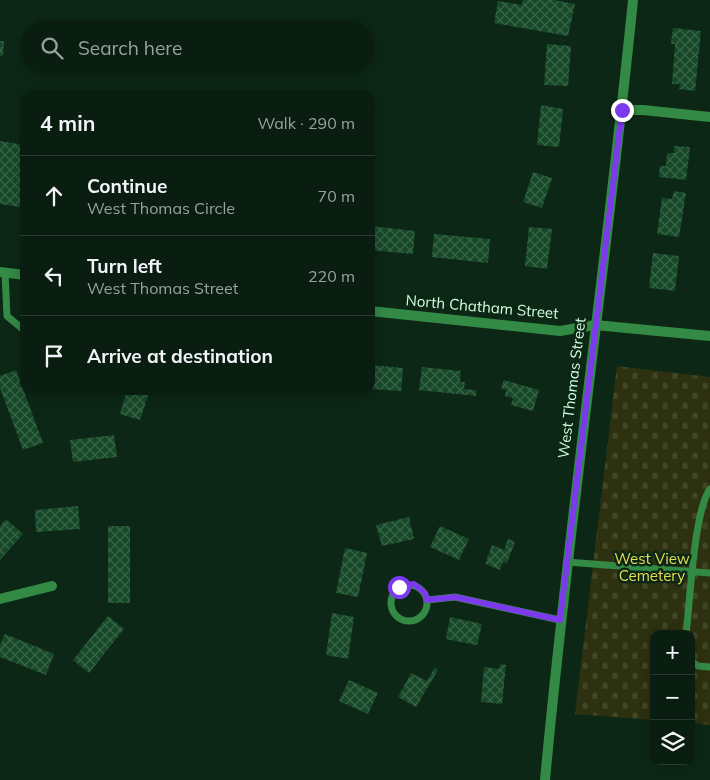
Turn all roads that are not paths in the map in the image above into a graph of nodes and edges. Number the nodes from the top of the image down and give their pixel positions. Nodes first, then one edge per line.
1 (633, 0) edge
2 (622, 110) junction
3 (710, 117) edge
4 (2, 272) edge
5 (20, 274) edge
6 (375, 312) edge
7 (595, 325) junction
8 (20, 327) edge
9 (710, 336) edge
10 (710, 489) edge
11 (567, 562) junction
12 (693, 572) junction
13 (710, 573) edge
14 (52, 586) dead end
15 (0, 599) edge
16 (427, 600) junction
17 (560, 620) junction
18 (686, 630) edge
19 (695, 664) edge
20 (710, 667) edge
21 (545, 780) edge

1 - 2 street, West Thomas Street
2 - 3 street
2 - 7 street, West Thomas Street
4 - 5 street
4 - 8 lane
6 - 7 street, North Chatham Street
7 - 9 street, North Chatham Street
7 - 11 street, West Thomas Street
10 - 12 lane
11 - 12 lane
11 - 17 street, West Thomas Street
12 - 13 lane
12 - 18 lane
14 - 15 street
16 - 16 lane
16 - 17 lane
17 - 21 street, West Thomas Street
19 - 20 lane

